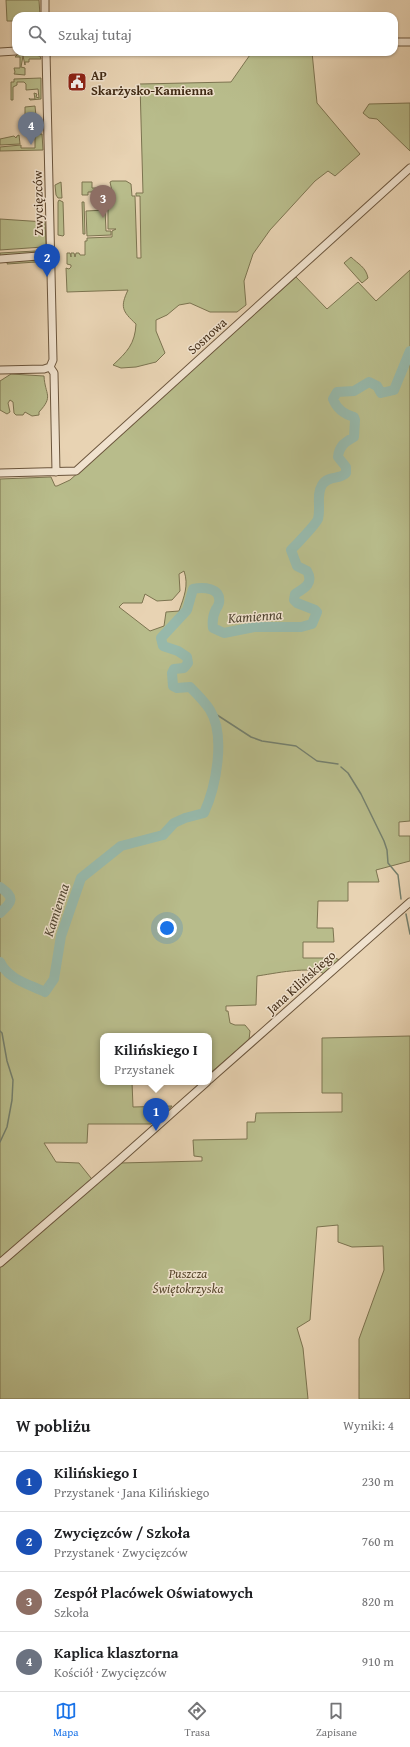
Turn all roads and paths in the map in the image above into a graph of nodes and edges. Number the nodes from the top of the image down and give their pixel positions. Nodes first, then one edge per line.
1 (45, 0) edge
2 (45, 12) edge
3 (398, 42) edge
4 (410, 42) edge
5 (12, 51) edge
6 (0, 52) edge
7 (46, 56) edge
8 (410, 168) edge
9 (51, 256) junction
10 (0, 259) edge
11 (50, 367) junction
12 (0, 370) edge
13 (56, 472) junction
14 (0, 473) edge
15 (410, 902) edge
16 (212, 1077) edge
17 (204, 1085) edge
18 (0, 1262) edge

1 - 2 street
3 - 4 street
5 - 6 street
7 - 9 street, Zwycięzców
8 - 13 street, Sosnowa
9 - 10 street
9 - 11 street, Zwycięzców
11 - 12 street
11 - 13 street, Zwycięzców
13 - 14 street, Sosnowa
15 - 16 street, Jana Kilińskiego
17 - 18 street

